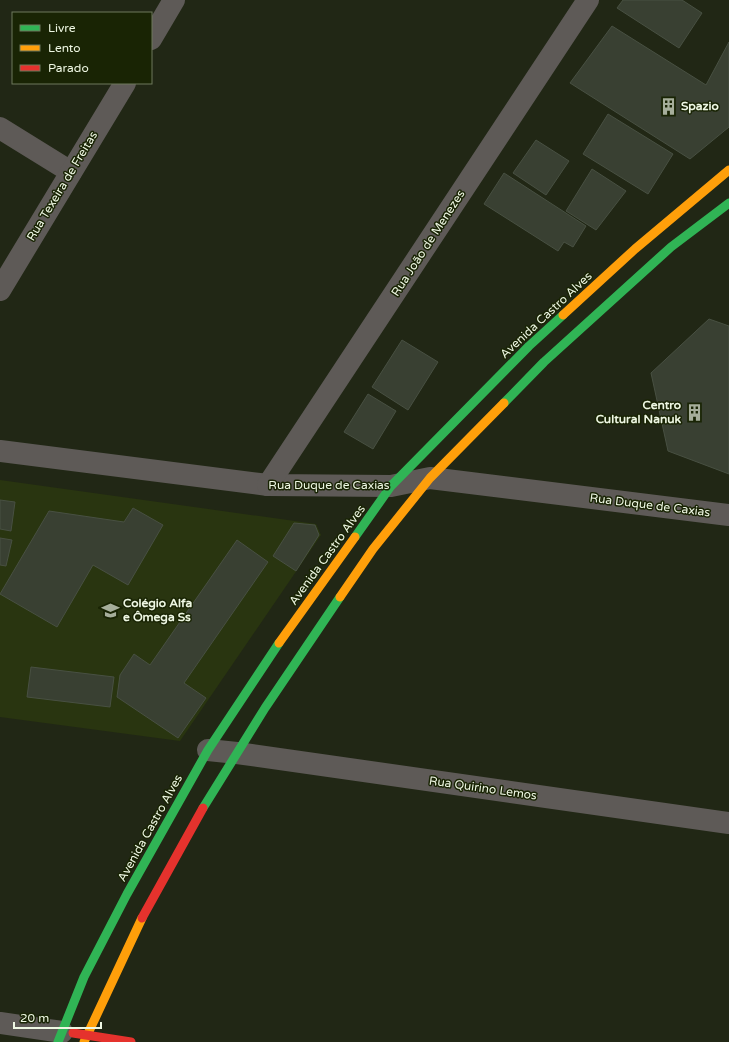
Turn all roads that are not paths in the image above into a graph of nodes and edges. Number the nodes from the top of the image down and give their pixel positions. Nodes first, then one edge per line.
1 (174, 0) edge
2 (588, 0) edge
3 (152, 37) edge
4 (123, 84) edge
5 (0, 128) edge
6 (729, 170) edge
7 (71, 172) junction
8 (729, 203) edge
9 (0, 290) edge
10 (586, 308) junction
11 (0, 451) edge
12 (430, 478) junction
13 (268, 485) junction
14 (391, 486) junction
15 (729, 515) edge
16 (208, 750) junction
17 (237, 753) junction
18 (729, 823) edge
19 (0, 1023) edge
20 (60, 1037) edge
21 (85, 1039) edge
22 (131, 1042) edge

1 - 3 street
2 - 13 street, Rua João de Menezes
4 - 7 street, Rua Texeira de Freitas
5 - 7 street
6 - 10 main road, Avenida Castro Alves
7 - 9 street, Rua Texeira de Freitas
8 - 10 main road, Avenida Castro Alves
10 - 12 main road, Avenida Castro Alves
10 - 14 main road, Avenida Castro Alves
11 - 13 street, Rua Duque de Caxias
12 - 14 street, Rua Duque de Caxias
12 - 15 street, Rua Duque de Caxias
12 - 17 main road, Avenida Castro Alves
13 - 14 street, Rua Duque de Caxias
14 - 16 main road, Avenida Castro Alves
16 - 17 street, Rua Quirino Lemos
16 - 20 main road, Avenida Castro Alves
17 - 18 street, Rua Quirino Lemos
17 - 21 main road, Avenida Castro Alves
19 - 20 street
20 - 21 main road
21 - 22 main road

